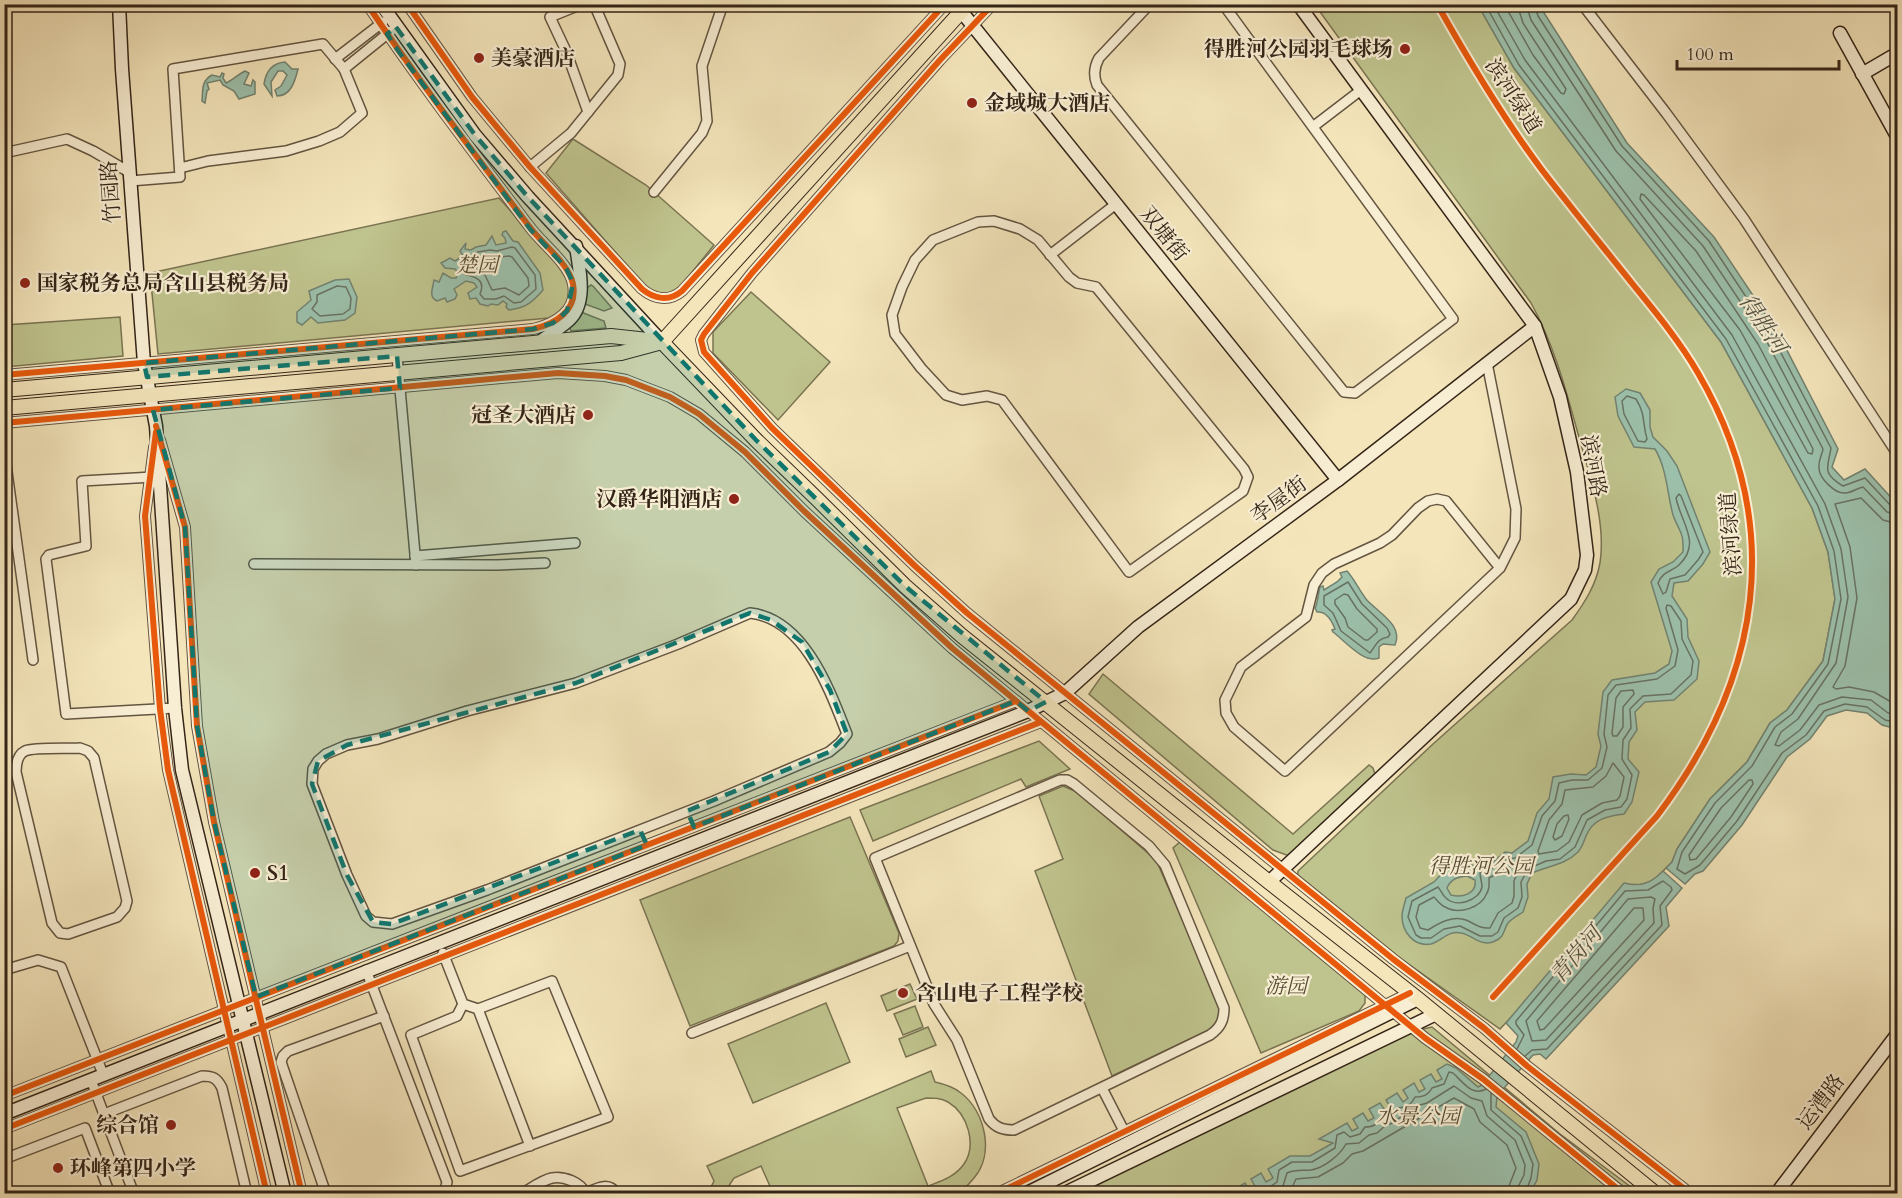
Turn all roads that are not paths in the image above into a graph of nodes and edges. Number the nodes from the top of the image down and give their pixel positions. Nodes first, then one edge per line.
1 (119, 4) edge
2 (367, 4) edge
3 (381, 4) edge
4 (407, 4) edge
5 (582, 4) edge
6 (594, 4) edge
7 (723, 4) edge
8 (945, 4) edge
9 (993, 4) edge
10 (1150, 4) edge
11 (1223, 4) edge
12 (1298, 4) edge
13 (1582, 4) edge
14 (964, 8) edge
15 (388, 25) junction
16 (972, 26) junction
17 (1840, 33) dead end
18 (1898, 53) edge
19 (335, 59) junction
20 (344, 69) junction
21 (1862, 74) junction
22 (1361, 90) junction
23 (588, 112) junction
24 (1314, 126) junction
25 (1898, 138) edge
26 (4, 153) edge
27 (530, 167) junction
28 (180, 168) junction
29 (130, 177) junction
30 (654, 192) dead end
31 (1116, 204) junction
32 (576, 246) junction
33 (1050, 255) junction
34 (1535, 326) junction
35 (662, 342) junction
36 (538, 343) junction
37 (397, 356) junction
38 (1487, 363) junction
39 (146, 370) junction
40 (399, 373) junction
41 (4, 375) edge
42 (400, 388) junction
43 (4, 390) edge
44 (150, 395) junction
45 (4, 408) edge
46 (153, 410) junction
47 (4, 423) edge
48 (156, 426) junction
49 (4, 450) edge
50 (1898, 455) edge
51 (160, 477) junction
52 (1338, 480) junction
53 (575, 543) dead end
54 (415, 560) junction
55 (545, 563) dead end
56 (254, 564) dead end
57 (1500, 568) junction
58 (33, 660) dead end
59 (1065, 693) junction
60 (1016, 701) junction
61 (1046, 702) junction
62 (175, 708) junction
63 (160, 709) junction
64 (1028, 711) junction
65 (1041, 722) junction
66 (687, 811) junction
67 (694, 826) junction
68 (640, 830) junction
69 (700, 842) junction
70 (647, 845) junction
71 (653, 860) junction
72 (1283, 870) junction
73 (1269, 882) junction
74 (127, 901) joint
75 (439, 942) junction
76 (910, 946) junction
77 (444, 956) junction
78 (4, 970) edge
79 (366, 970) junction
80 (372, 984) junction
81 (1414, 996) junction
82 (256, 997) junction
83 (240, 1004) junction
84 (462, 1004) junction
85 (1388, 1008) junction
86 (477, 1009) junction
87 (224, 1010) junction
88 (260, 1013) junction
89 (1436, 1014) junction
90 (384, 1016) junction
91 (244, 1019) junction
92 (228, 1025) junction
93 (1411, 1026) junction
94 (263, 1027) junction
95 (247, 1033) junction
96 (692, 1033) dead end
97 (1898, 1033) edge
98 (231, 1040) junction
99 (97, 1059) junction
100 (103, 1074) junction
101 (91, 1080) junction
102 (1102, 1088) junction
103 (96, 1093) junction
104 (4, 1096) edge
105 (4, 1114) edge
106 (104, 1114) junction
107 (4, 1129) edge
108 (1124, 1131) junction
109 (1138, 1137) junction
110 (530, 1146) junction
111 (1146, 1153) junction
112 (4, 1159) edge
113 (586, 1193) edge
114 (110, 1194) edge
115 (134, 1194) edge
116 (247, 1194) edge
117 (267, 1194) edge
118 (285, 1194) edge
119 (302, 1194) edge
120 (326, 1194) edge
121 (442, 1194) edge
122 (521, 1194) edge
123 (617, 1194) edge
124 (996, 1194) edge
125 (1025, 1194) edge
126 (1063, 1194) edge
127 (1624, 1194) edge
128 (1656, 1194) edge
129 (1691, 1194) edge
130 (1776, 1194) edge

1 - 29 main road, 竹园路
2 - 15 street
3 - 15 main road
4 - 27 street
5 - 23 street
6 - 23 street
7 - 30 street
8 - 27 street
9 - 16 street
10 - 24 street
11 - 24 street
12 - 22 main road, 滨河路
13 - 50 street
14 - 16 main road, 双塘街
14 - 35 main road
15 - 19 street
15 - 20 street
15 - 32 main road
15 - 39 street
16 - 31 main road, 双塘街
16 - 59 street
17 - 21 main road
18 - 21 main road
19 - 20 street
19 - 28 street
20 - 28 street
21 - 25 main road
22 - 24 street
22 - 34 main road, 滨河路
23 - 27 street
26 - 29 street
28 - 29 street
29 - 39 main road, 竹园路
31 - 33 street
31 - 52 main road, 双塘街
32 - 35 main road
32 - 36 main road
33 - 33 street
34 - 38 main road, 李屋街
34 - 72 main road, 滨河路
35 - 36 main road
35 - 40 main road
35 - 61 main road
36 - 37 main road
37 - 39 main road
37 - 40 street
38 - 52 main road, 李屋街
38 - 57 street
39 - 41 street
39 - 43 main road
39 - 44 main road, 竹园路
40 - 42 street
40 - 44 main road
42 - 46 street
42 - 54 street
42 - 60 street
44 - 45 main road
44 - 46 main road, 竹园路
46 - 47 street
46 - 48 main road, 竹园路
48 - 51 main road, 竹园路
48 - 63 street
48 - 82 street
49 - 58 street
51 - 62 main road, 竹园路
51 - 63 street
52 - 59 main road, 李屋街
53 - 54 street
54 - 55 street
54 - 56 street
57 - 57 street
59 - 61 main road, 李屋街
59 - 72 street
60 - 64 street
60 - 67 street
61 - 64 main road, 李屋街
61 - 73 main road
62 - 63 street
62 - 83 main road, 竹园路
63 - 87 street
64 - 65 street
64 - 69 main road, 李屋街
65 - 77 street
65 - 85 street
66 - 67 street
66 - 68 street
66 - 68 street
67 - 69 street
67 - 70 street
68 - 70 street
69 - 71 main road, 李屋街
70 - 71 street
70 - 82 street
71 - 75 main road, 李屋街
72 - 73 main road, 滨河路
72 - 129 street
73 - 81 main road
74 - 74 street
75 - 77 street
75 - 79 main road, 李屋街
76 - 96 street
76 - 102 street
76 - 102 street
77 - 80 street
77 - 84 street
78 - 99 street
79 - 80 street
79 - 88 main road, 李屋街
80 - 90 street
80 - 94 street
81 - 85 main road
81 - 89 main road
82 - 83 street
82 - 88 street
83 - 87 street
83 - 91 main road, 竹园路
84 - 86 street
84 - 110 street
85 - 93 street
85 - 108 street
85 - 109 main road
86 - 110 street
86 - 110 street
87 - 92 street
87 - 99 street
88 - 91 main road, 李屋街
88 - 94 street
89 - 93 main road
89 - 128 main road
90 - 120 street
90 - 121 street
91 - 92 main road, 李屋街
91 - 95 main road, 竹园路
92 - 98 street
92 - 100 main road, 李屋街
93 - 111 main road
93 - 127 street
94 - 95 street
94 - 119 street
95 - 98 street
95 - 118 main road, 竹园路
97 - 130 main road, 运漕路
98 - 103 street
98 - 117 street
99 - 100 street
99 - 104 street
100 - 101 main road, 李屋街
101 - 103 street
101 - 105 main road, 李屋街
102 - 108 street
103 - 106 street
103 - 107 street
106 - 115 street
106 - 116 street
108 - 124 street
109 - 111 main road
109 - 125 main road
111 - 126 main road
112 - 114 street
113 - 122 street
113 - 123 street

